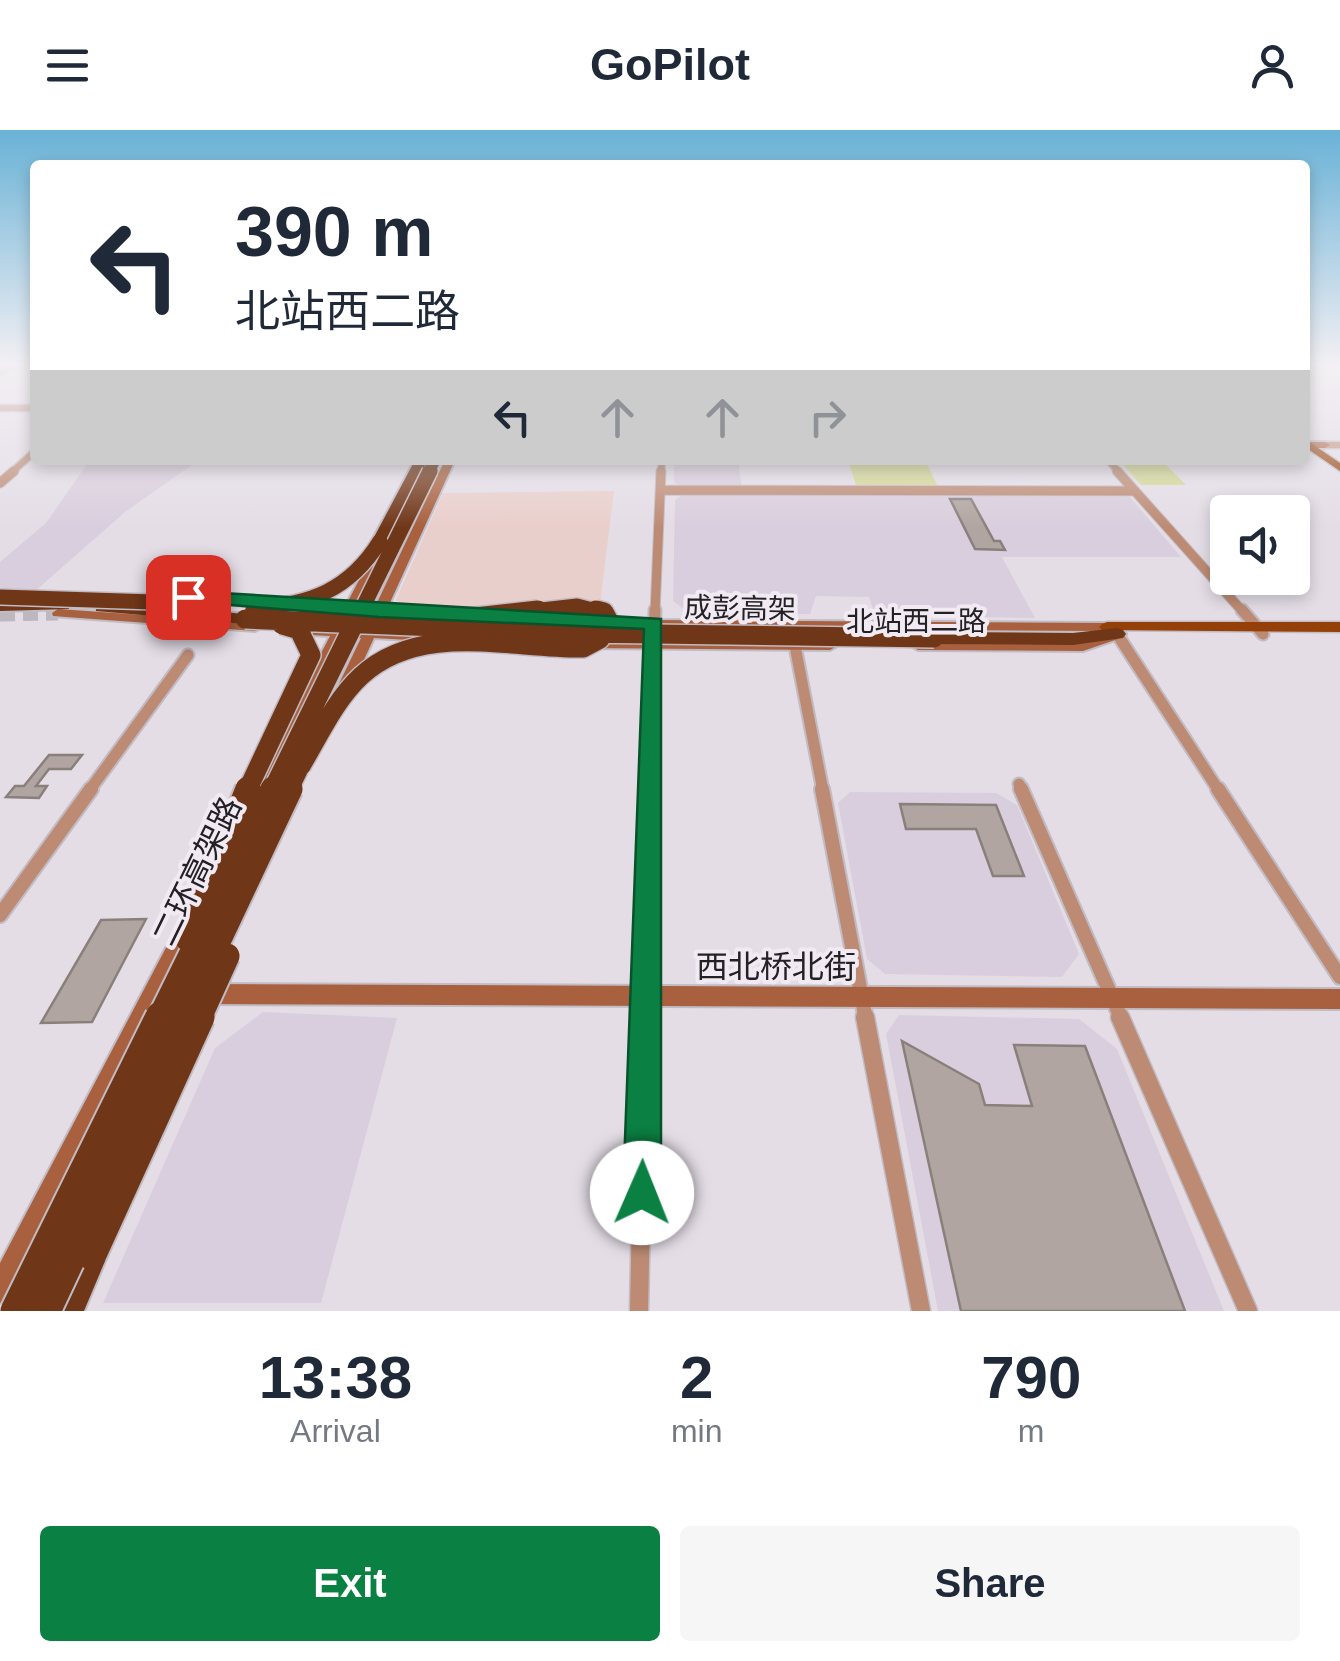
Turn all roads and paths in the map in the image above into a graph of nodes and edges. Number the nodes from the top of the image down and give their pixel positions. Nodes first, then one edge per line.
1 (1310, 434) edge
2 (1310, 444) edge
3 (1324, 445) junction
4 (1340, 445) edge
5 (1310, 447) edge
6 (30, 456) edge
7 (1340, 456) edge
8 (421, 465) edge
9 (422, 465) edge
10 (432, 465) edge
11 (446, 465) edge
12 (446, 465) edge
13 (662, 465) edge
14 (1112, 465) edge
15 (1340, 468) edge
16 (0, 484) edge
17 (660, 490) junction
18 (1135, 491) junction
19 (77, 592) dead end
20 (0, 597) edge
21 (0, 606) edge
22 (352, 610) junction
23 (379, 612) junction
24 (58, 613) tunnel mouth
25 (248, 614) junction
26 (441, 620) junction
27 (654, 624) junction
28 (1260, 630) junction
29 (1112, 631) junction
30 (1340, 631) edge
31 (340, 633) junction
32 (369, 634) junction
33 (933, 634) junction
34 (654, 646) junction
35 (795, 646) junction
36 (188, 654) dead end
37 (296, 775) junction
38 (1020, 784) dead end
39 (0, 914) edge
40 (1340, 976) edge
41 (202, 994) junction
42 (646, 996) junction
43 (862, 997) junction
44 (1112, 998) junction
45 (1340, 999) edge
46 (157, 1004) junction
47 (0, 1290) edge
48 (2, 1311) edge
49 (16, 1311) edge
50 (45, 1311) edge
51 (55, 1311) edge
52 (66, 1311) edge
53 (640, 1311) edge
54 (921, 1311) edge
55 (1248, 1311) edge

1 - 3 main road
2 - 3 main road
3 - 4 street
3 - 7 main road
5 - 15 main road
6 - 16 street
8 - 25 highway, bridge
9 - 22 main road
10 - 46 highway, 二环高架路, bridge
11 - 23 main road
12 - 37 highway, 二环高架路, bridge
13 - 17 street
14 - 18 street
17 - 18 street
17 - 27 street
18 - 28 street
19 - 22 main road, 北站西二路
20 - 25 highway, bridge
21 - 25 highway, bridge
22 - 23 main road, 北站西二路
22 - 31 main road
23 - 27 main road, 北站西二路
23 - 32 main road
24 - 31 main road, 北站西二路
25 - 26 highway, 成彭高架, bridge
25 - 33 highway, 成彭高架, bridge
25 - 46 highway, bridge
26 - 33 highway, 成彭高架, bridge
26 - 37 highway, bridge
27 - 29 main road, 北站西二路
27 - 34 street
28 - 29 main road, 北站西二路
28 - 30 main road, 北站西二路
29 - 33 highway
29 - 35 main road, 北站西二路
29 - 40 street
31 - 32 main road, 北站西二路
31 - 46 main road
32 - 34 main road, 北站西二路
32 - 41 main road
34 - 35 main road, 北站西二路
34 - 42 street
35 - 43 street
36 - 39 street
37 - 50 highway, 二环高架路, bridge
37 - 52 highway, bridge
38 - 44 street
41 - 42 main road, 西北桥北街
41 - 46 main road, 西北桥北街
41 - 51 main road
42 - 43 main road, 西北桥北街
42 - 53 street
43 - 44 main road, 西北桥北街
43 - 54 street
44 - 45 main road, 西北桥北街
44 - 55 street
46 - 47 main road
46 - 48 highway, bridge
46 - 49 highway, 二环高架路, bridge

